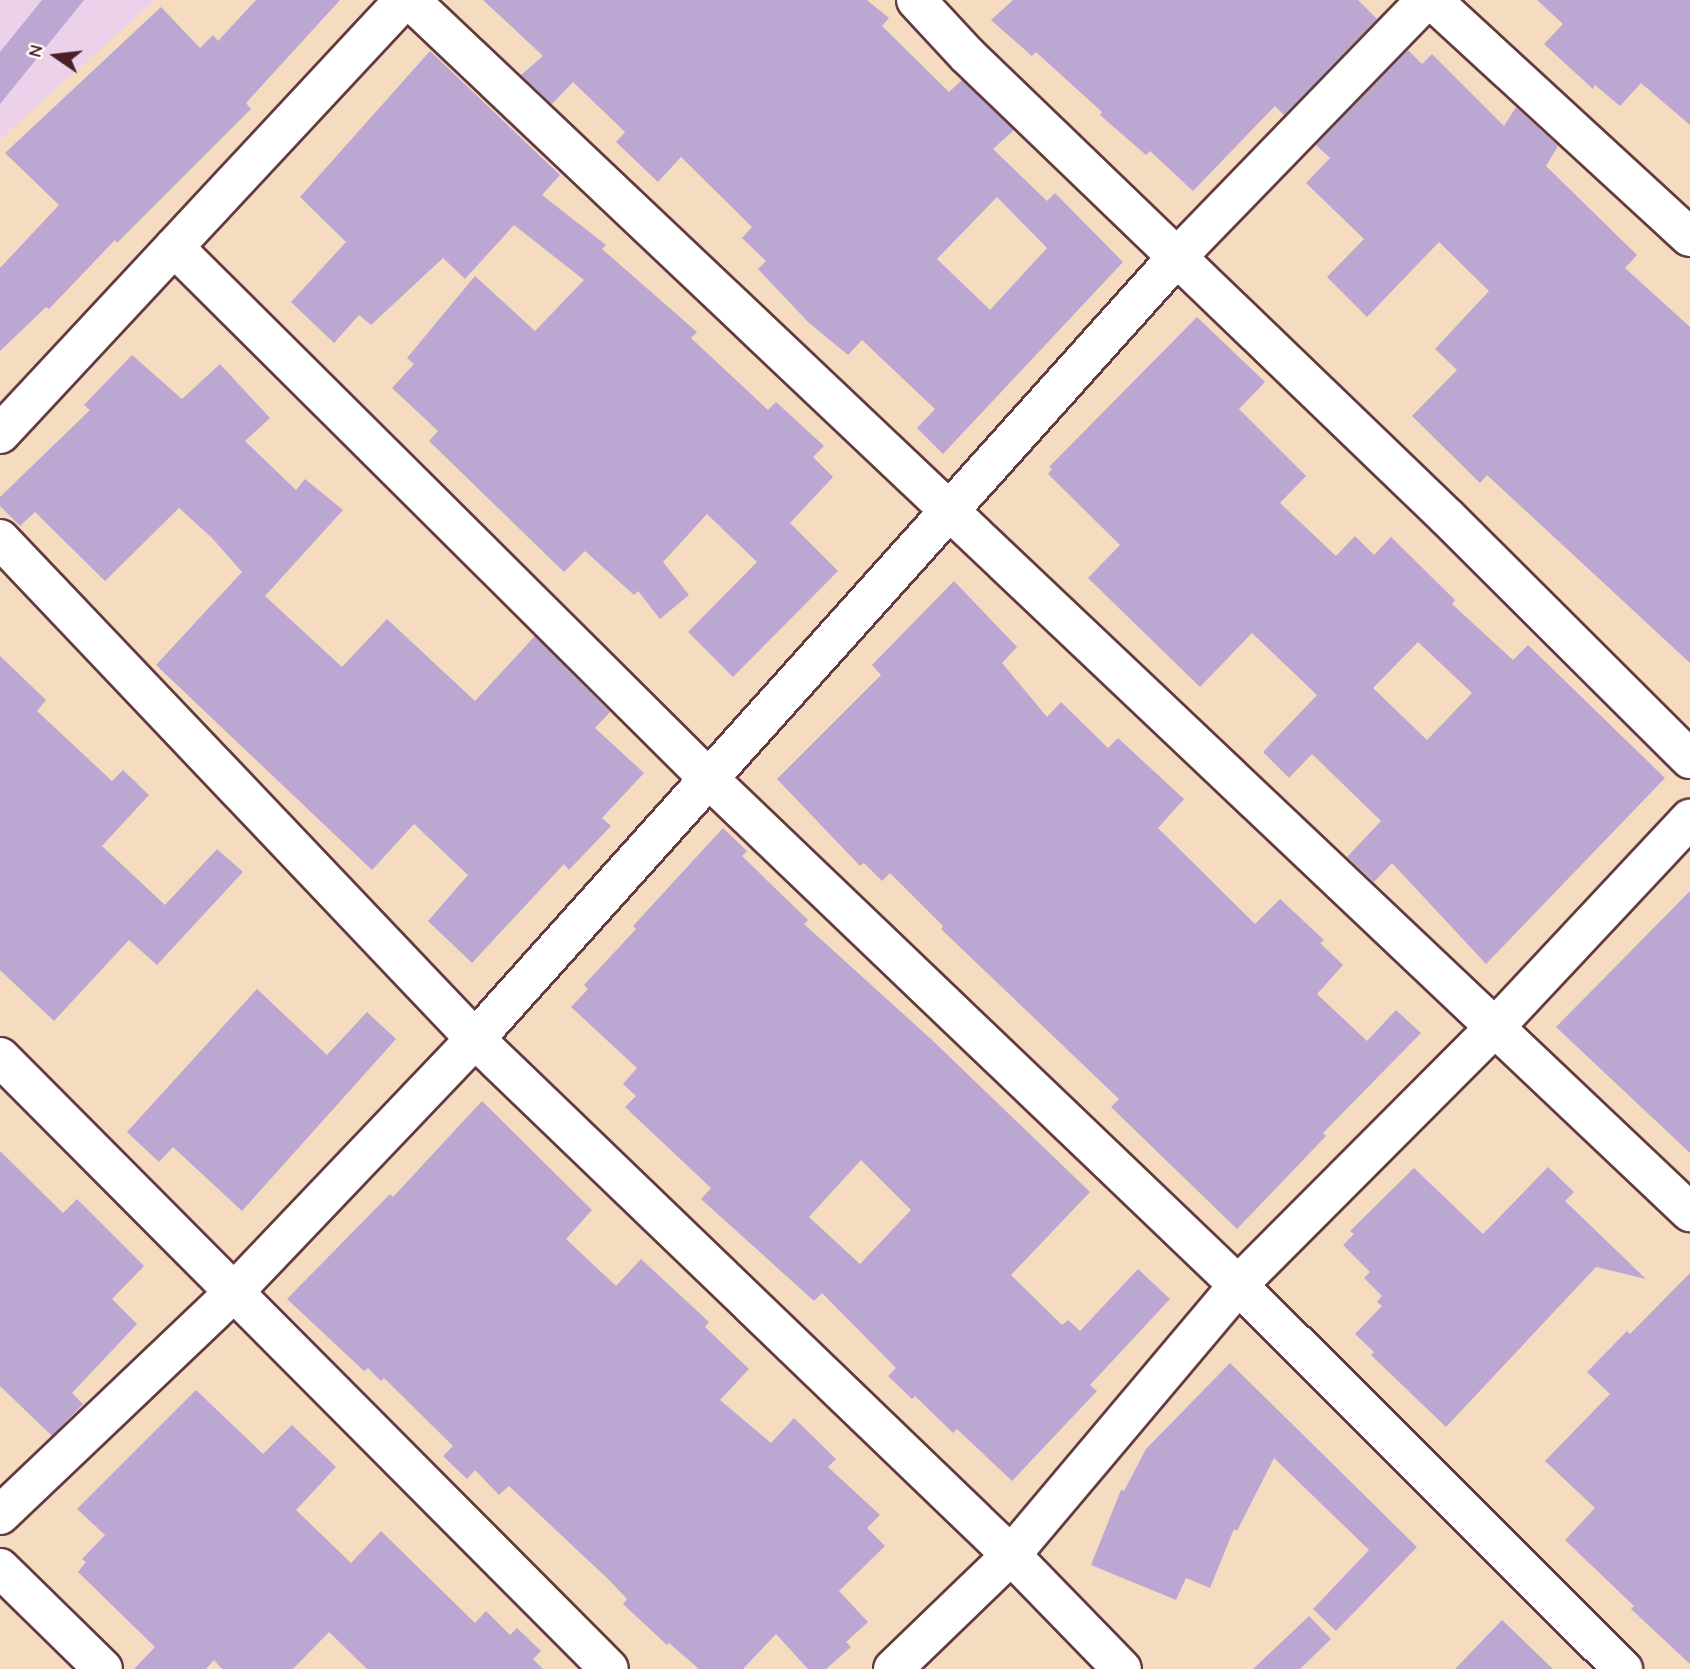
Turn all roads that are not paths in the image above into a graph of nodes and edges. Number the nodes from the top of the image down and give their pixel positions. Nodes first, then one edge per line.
1 (404, 0) edge
2 (410, 0) edge
3 (916, 0) edge
4 (1426, 0) edge
5 (1432, 0) edge
6 (1690, 237) edge
7 (174, 247) junction
8 (1176, 258) junction
9 (0, 434) edge
10 (951, 509) junction
11 (0, 539) edge
12 (1690, 760) edge
13 (708, 778) junction
14 (1690, 819) edge
15 (1496, 1026) junction
16 (475, 1040) junction
17 (0, 1057) edge
18 (1690, 1212) edge
19 (1238, 1285) junction
20 (233, 1293) junction
21 (0, 1515) edge
22 (1011, 1555) junction
23 (0, 1568) edge
24 (103, 1669) edge
25 (609, 1669) edge
26 (893, 1669) edge
27 (1122, 1669) edge
28 (1623, 1669) edge

1 - 7 street
2 - 10 street
3 - 8 street
4 - 8 street
5 - 6 street
7 - 9 street
7 - 13 street
8 - 10 street
8 - 12 street
10 - 13 street
10 - 15 street
11 - 16 street
13 - 16 street
13 - 19 street
14 - 15 street
15 - 18 street
15 - 19 street
16 - 20 street
16 - 22 street
17 - 20 street
19 - 22 street
19 - 28 street
20 - 21 street
20 - 25 street
22 - 26 street
22 - 27 street
23 - 24 street

